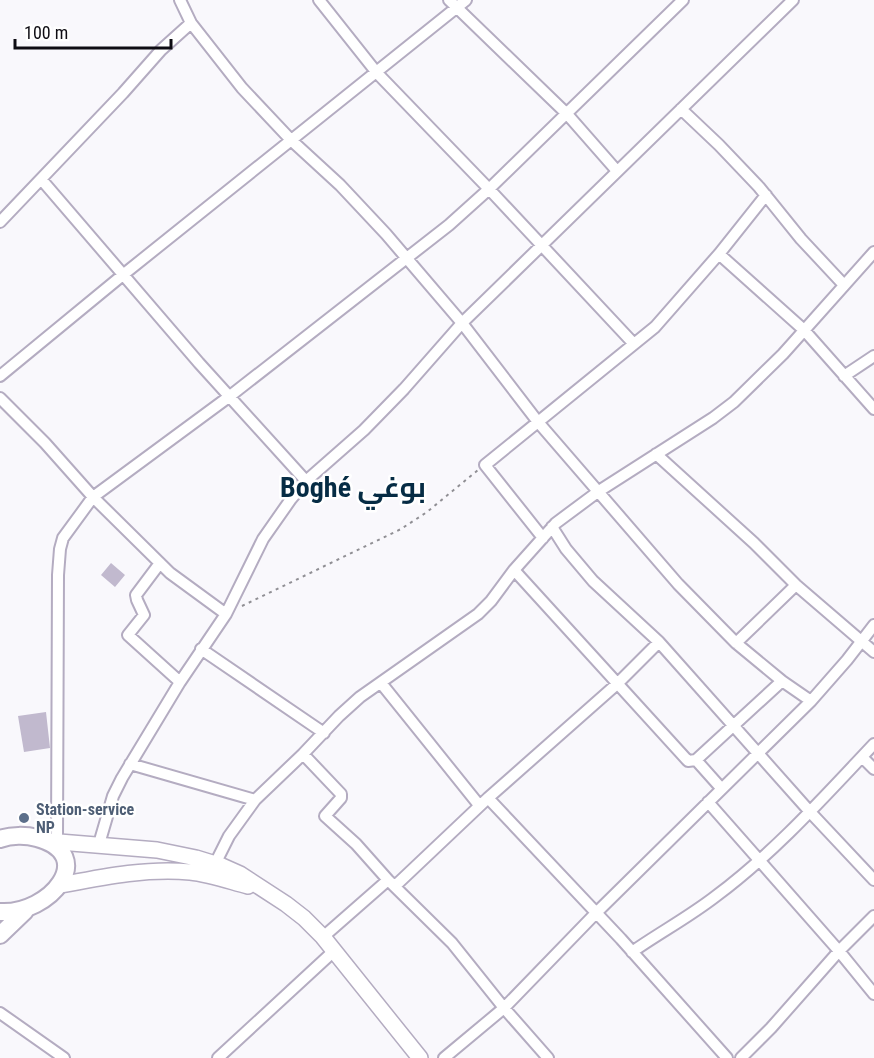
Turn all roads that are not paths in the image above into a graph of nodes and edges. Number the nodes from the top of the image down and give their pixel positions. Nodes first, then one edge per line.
1 (180, 0) edge
2 (319, 0) edge
3 (466, 0) edge
4 (683, 0) edge
5 (793, 0) edge
6 (453, 4) edge
7 (191, 23) junction
8 (377, 73) junction
9 (681, 109) junction
10 (567, 114) junction
11 (291, 140) junction
12 (617, 171) junction
13 (41, 179) junction
14 (489, 189) junction
15 (766, 195) junction
16 (0, 222) edge
17 (540, 245) junction
18 (874, 252) edge
19 (719, 254) junction
20 (407, 259) junction
21 (124, 274) junction
22 (844, 285) junction
23 (462, 323) junction
24 (804, 330) junction
25 (634, 344) junction
26 (874, 356) edge
27 (0, 376) edge
28 (844, 376) junction
29 (230, 396) junction
30 (0, 398) edge
31 (874, 409) edge
32 (538, 422) junction
33 (656, 454) junction
34 (306, 481) junction
35 (599, 491) junction
36 (93, 497) junction
37 (552, 527) junction
38 (543, 538) junction
39 (160, 563) junction
40 (514, 570) junction
41 (796, 585) junction
42 (226, 614) junction
43 (874, 624) edge
44 (659, 642) junction
45 (862, 642) junction
46 (736, 643) junction
47 (201, 649) junction
48 (874, 652) edge
49 (782, 681) junction
50 (180, 682) junction
51 (381, 683) junction
52 (617, 684) junction
53 (811, 701) junction
54 (735, 726) junction
55 (324, 733) junction
56 (874, 744) edge
57 (303, 754) junction
58 (759, 754) junction
59 (862, 757) junction
60 (696, 760) junction
61 (130, 764) junction
62 (874, 769) edge
63 (721, 788) junction
64 (255, 800) junction
65 (483, 802) junction
66 (708, 802) junction
67 (811, 813) junction
68 (1, 838) edge
69 (52, 841) junction
70 (99, 844) junction
71 (759, 860) junction
72 (215, 864) junction
73 (874, 880) edge
74 (392, 883) junction
75 (61, 885) junction
76 (263, 889) junction
77 (26, 910) junction
78 (0, 912) edge
79 (596, 913) junction
80 (874, 916) edge
81 (0, 935) edge
82 (323, 937) junction
83 (335, 950) junction
84 (839, 951) junction
85 (632, 952) junction
86 (874, 994) edge
87 (504, 1008) junction
88 (0, 1013) edge
89 (415, 1056) edge
90 (64, 1058) edge
91 (218, 1058) edge
92 (444, 1058) edge
93 (548, 1058) edge
94 (727, 1058) edge
95 (741, 1058) edge

1 - 7 street
2 - 8 street
3 - 6 street
4 - 10 street
5 - 9 street
6 - 8 street
6 - 10 street
7 - 11 street
7 - 13 street
8 - 11 street
8 - 14 street
9 - 12 street
9 - 15 street
10 - 12 street
10 - 14 street
11 - 20 street
11 - 21 street
12 - 17 street
13 - 16 street
13 - 21 street
14 - 17 street
14 - 20 street
15 - 19 street
15 - 22 street
17 - 23 street
17 - 25 street
18 - 22 street
19 - 24 street
19 - 25 street
20 - 23 street
20 - 29 street
21 - 27 street
21 - 29 street
22 - 24 street
23 - 32 street
23 - 34 street
24 - 28 street
24 - 33 street
25 - 32 street
26 - 28 street
28 - 31 street
29 - 34 street
29 - 36 street
30 - 36 street
32 - 35 street
32 - 38 street
33 - 35 street
33 - 41 street
34 - 42 street
35 - 37 street
35 - 46 street
36 - 39 street
36 - 69 street
37 - 38 street
37 - 44 street
38 - 40 street
39 - 42 street
39 - 50 street
40 - 51 street
40 - 52 street
41 - 45 street
41 - 46 street
42 - 47 street
43 - 45 street
44 - 52 street
44 - 54 street
45 - 48 street
45 - 53 street
46 - 49 street
47 - 50 street
47 - 55 street
49 - 53 street
49 - 54 street
50 - 61 street
51 - 55 street
51 - 65 street
52 - 60 street
52 - 65 street
53 - 58 street
54 - 58 street
54 - 60 street
55 - 57 street
56 - 59 street
57 - 64 street
57 - 74 street
58 - 63 street
58 - 67 street
59 - 62 street
59 - 67 street
60 - 63 street
61 - 64 street
61 - 70 street
63 - 66 street
64 - 72 street
65 - 74 street
65 - 79 street
66 - 71 street
66 - 79 street
67 - 71 street
67 - 73 street
68 - 69 main road
69 - 70 street
69 - 75 main road
70 - 72 street
71 - 84 street
71 - 85 street
72 - 76 street
74 - 82 street
74 - 87 street
75 - 76 street
75 - 77 main road
76 - 82 street
77 - 78 main road
77 - 81 main road
79 - 85 street
79 - 87 street
80 - 84 street
82 - 83 street
83 - 89 street
83 - 91 street
84 - 86 street
84 - 95 street
85 - 94 street
87 - 92 street
87 - 93 street
88 - 90 street

